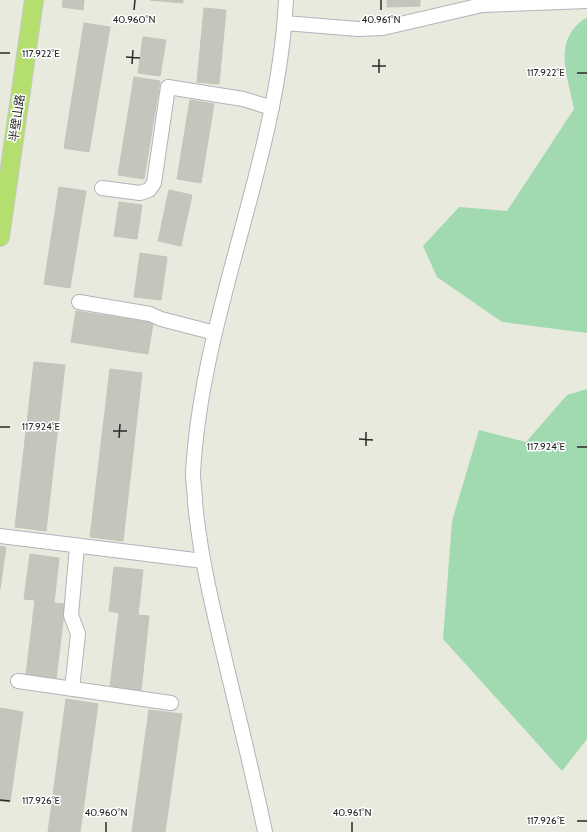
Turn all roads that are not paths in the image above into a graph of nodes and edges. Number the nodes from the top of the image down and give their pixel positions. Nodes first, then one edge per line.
1 (34, 0) edge
2 (286, 0) edge
3 (587, 1) edge
4 (285, 22) junction
5 (272, 108) junction
6 (102, 188) dead end
7 (0, 237) edge
8 (79, 302) dead end
9 (215, 333) junction
10 (0, 536) edge
11 (77, 546) junction
12 (203, 561) junction
13 (18, 681) dead end
14 (72, 688) junction
15 (171, 703) dead end
16 (265, 832) edge

1 - 7 main road, 半壁山路
2 - 4 street
3 - 4 street
4 - 5 street
5 - 6 street
5 - 9 street
8 - 9 street
9 - 12 street
10 - 11 street
11 - 12 street
11 - 14 street
12 - 16 street
13 - 14 street
14 - 15 street

